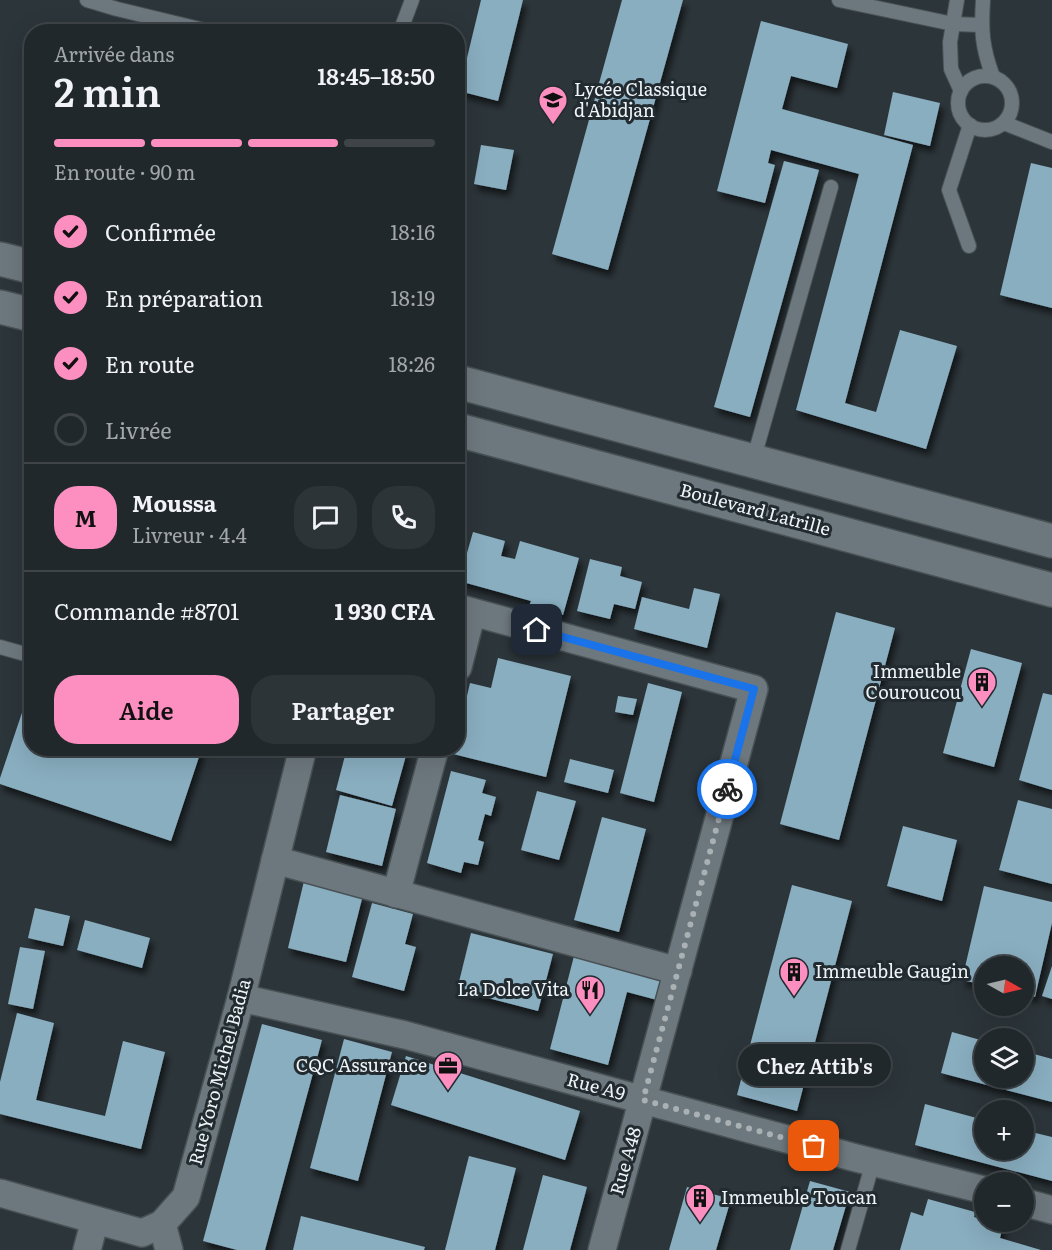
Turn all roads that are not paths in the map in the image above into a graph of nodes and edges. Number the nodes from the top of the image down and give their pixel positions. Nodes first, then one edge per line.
1 (87, 0) edge
2 (412, 0) edge
3 (839, 0) edge
4 (957, 0) edge
5 (982, 0) edge
6 (179, 24) edge
7 (403, 24) edge
8 (953, 24) junction
9 (981, 25) junction
10 (993, 77) junction
11 (961, 91) junction
12 (1004, 123) junction
13 (970, 125) junction
14 (1052, 142) edge
15 (831, 187) dead end
16 (969, 246) dead end
17 (0, 259) edge
18 (24, 265) edge
19 (0, 307) edge
20 (24, 313) edge
21 (465, 384) edge
22 (465, 432) edge
23 (753, 461) junction
24 (1052, 541) edge
25 (1052, 590) edge
26 (465, 610) edge
27 (0, 647) edge
28 (24, 654) edge
29 (301, 756) edge
30 (433, 756) edge
31 (275, 860) junction
32 (396, 894) junction
33 (678, 971) junction
34 (241, 998) junction
35 (643, 1100) junction
36 (873, 1162) junction
37 (974, 1188) edge
38 (0, 1193) edge
39 (1034, 1205) edge
40 (1052, 1210) edge
41 (95, 1220) junction
42 (162, 1224) junction
43 (87, 1250) edge
44 (169, 1250) edge
45 (602, 1250) edge
46 (848, 1250) edge

1 - 6 lane
2 - 7 lane
3 - 8 lane
4 - 8 lane
5 - 9 lane
8 - 9 lane
8 - 11 lane
9 - 10 lane
10 - 11 lane
10 - 12 lane
11 - 13 lane
12 - 13 lane
12 - 14 lane
13 - 16 lane
15 - 23 lane
17 - 18 street
19 - 20 street
21 - 23 street
22 - 25 street, Boulevard Latrille
23 - 24 street
26 - 33 street, Rue A48
27 - 28 lane
29 - 31 street, Rue Yoro Michel Badia
30 - 32 street
31 - 32 street
31 - 34 street, Rue Yoro Michel Badia
32 - 33 street
33 - 35 street, Rue A48
34 - 35 street, Rue A9
34 - 42 street, Rue Yoro Michel Badia
35 - 36 street, Rue A9
35 - 45 street, Rue A48
36 - 37 street, Rue A9
36 - 46 lane
38 - 41 street
39 - 40 street
41 - 42 street
41 - 43 street
42 - 44 street

